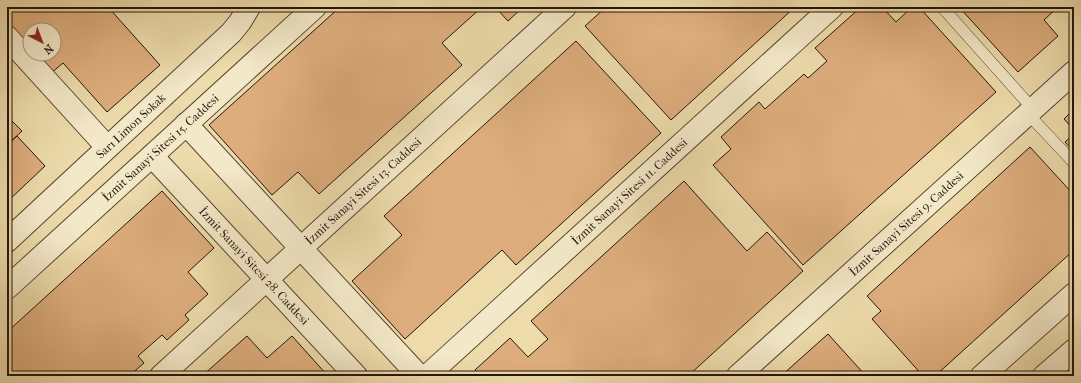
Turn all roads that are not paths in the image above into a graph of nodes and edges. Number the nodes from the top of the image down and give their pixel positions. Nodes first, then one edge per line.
1 (249, 7) edge
2 (314, 7) edge
3 (565, 7) edge
4 (832, 7) edge
5 (942, 7) edge
6 (7, 37) edge
7 (1074, 72) edge
8 (1031, 111) junction
9 (186, 124) junction
10 (107, 147) junction
11 (152, 156) junction
12 (1074, 163) edge
13 (7, 241) edge
14 (300, 248) junction
15 (268, 279) junction
16 (7, 288) edge
17 (1074, 294) edge
18 (1074, 350) edge
19 (161, 376) edge
20 (356, 376) edge
21 (419, 376) edge
22 (427, 376) edge
23 (738, 376) edge
24 (982, 376) edge
25 (1044, 376) edge

1 - 10 street, Sarı Limon Sokak
2 - 9 street, İzmit Sanayi Sitesi 15. Caddesi
3 - 14 street, İzmit Sanayi Sitesi 13. Caddesi
4 - 22 street, İzmit Sanayi Sitesi 11. Caddesi
5 - 8 lane
6 - 10 street
7 - 8 street, İzmit Sanayi Sitesi 9. Caddesi
8 - 12 lane
8 - 23 street, İzmit Sanayi Sitesi 9. Caddesi
9 - 11 street, İzmit Sanayi Sitesi 15. Caddesi
9 - 14 street
10 - 13 street, Sarı Limon Sokak
11 - 15 street, İzmit Sanayi Sitesi 28. Caddesi
11 - 16 street, İzmit Sanayi Sitesi 15. Caddesi
14 - 15 street, İzmit Sanayi Sitesi 13. Caddesi
14 - 21 street
15 - 19 street, İzmit Sanayi Sitesi 13. Caddesi
15 - 20 street, İzmit Sanayi Sitesi 28. Caddesi
17 - 24 street
18 - 25 street

